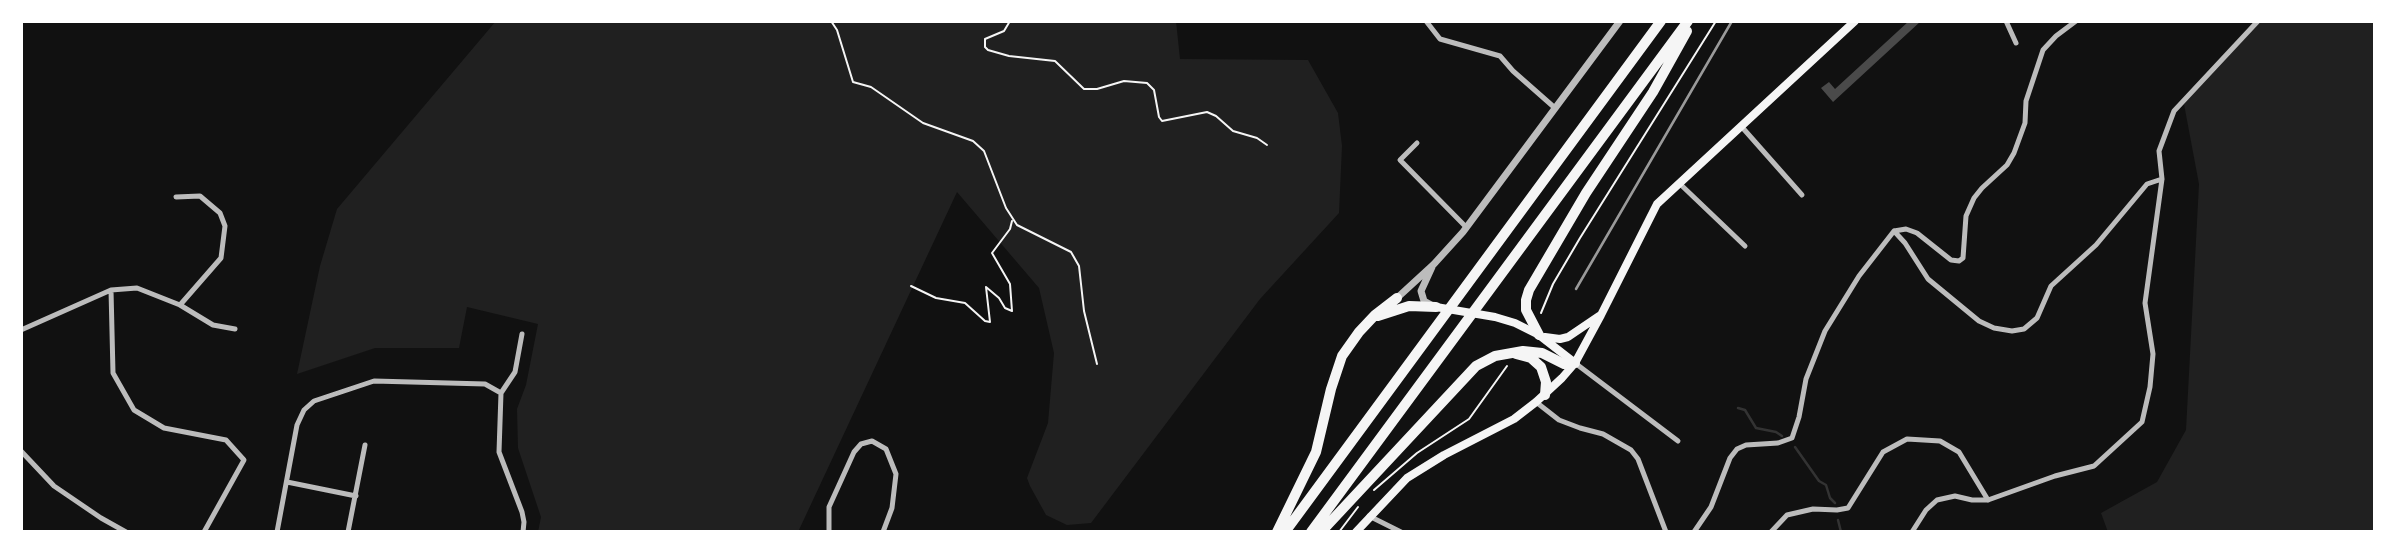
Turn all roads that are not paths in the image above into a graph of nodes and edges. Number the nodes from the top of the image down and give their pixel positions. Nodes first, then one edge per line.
1 (1426, 21) edge
2 (1620, 21) edge
3 (1661, 21) edge
4 (1690, 21) edge
5 (1855, 21) edge
6 (2006, 21) edge
7 (2076, 21) edge
8 (2258, 21) edge
9 (2016, 43) dead end
10 (1555, 108) junction
11 (1741, 126) junction
12 (1418, 143) dead end
13 (2162, 179) junction
14 (1679, 183) junction
15 (1802, 195) dead end
16 (176, 197) dead end
17 (1466, 227) junction
18 (1894, 231) junction
19 (1745, 246) dead end
20 (1434, 264) junction
21 (111, 290) junction
22 (1397, 298) joint
23 (180, 305) junction
24 (1436, 307) junction
25 (1601, 314) junction
26 (1370, 320) junction
27 (235, 329) dead end
28 (21, 330) edge
29 (522, 334) dead end
30 (1539, 335) junction
31 (1509, 352) junction
32 (1574, 363) junction
33 (501, 393) junction
34 (1541, 399) junction
35 (1678, 441) dead end
36 (365, 445) dead end
37 (21, 451) edge
38 (287, 482) junction
39 (356, 496) junction
40 (1988, 500) junction
41 (1369, 516) junction
42 (126, 532) edge
43 (204, 532) edge
44 (277, 532) edge
45 (348, 532) edge
46 (523, 532) edge
47 (829, 532) edge
48 (883, 532) edge
49 (1277, 532) edge
50 (1285, 532) edge
51 (1311, 532) edge
52 (1321, 532) edge
53 (1356, 532) edge
54 (1401, 532) edge
55 (1666, 532) edge
56 (1694, 532) edge
57 (1771, 532) edge
58 (1912, 532) edge

1 - 10 street
2 - 10 street
3 - 50 highway
4 - 30 highway
4 - 51 highway
5 - 11 main road
6 - 9 street
7 - 18 street
8 - 13 street
10 - 17 street
11 - 14 main road
11 - 15 street
12 - 17 street
13 - 18 street
13 - 40 street
14 - 19 street
14 - 25 main road
16 - 23 street
17 - 20 street
18 - 56 street
20 - 22 street
20 - 24 street
21 - 23 street
21 - 28 street
21 - 43 street
22 - 26 highway
23 - 27 street
24 - 26 highway
24 - 30 main road
25 - 30 main road
25 - 32 main road
26 - 49 highway
29 - 33 street
30 - 32 main road
31 - 32 highway
31 - 34 highway
31 - 52 highway
32 - 34 main road
32 - 35 street
33 - 38 street
33 - 46 street
34 - 41 main road
34 - 55 street
36 - 39 street
37 - 42 street
38 - 39 street
38 - 44 street
39 - 45 street
40 - 57 street
40 - 58 street
41 - 53 main road
41 - 54 street
47 - 48 street

